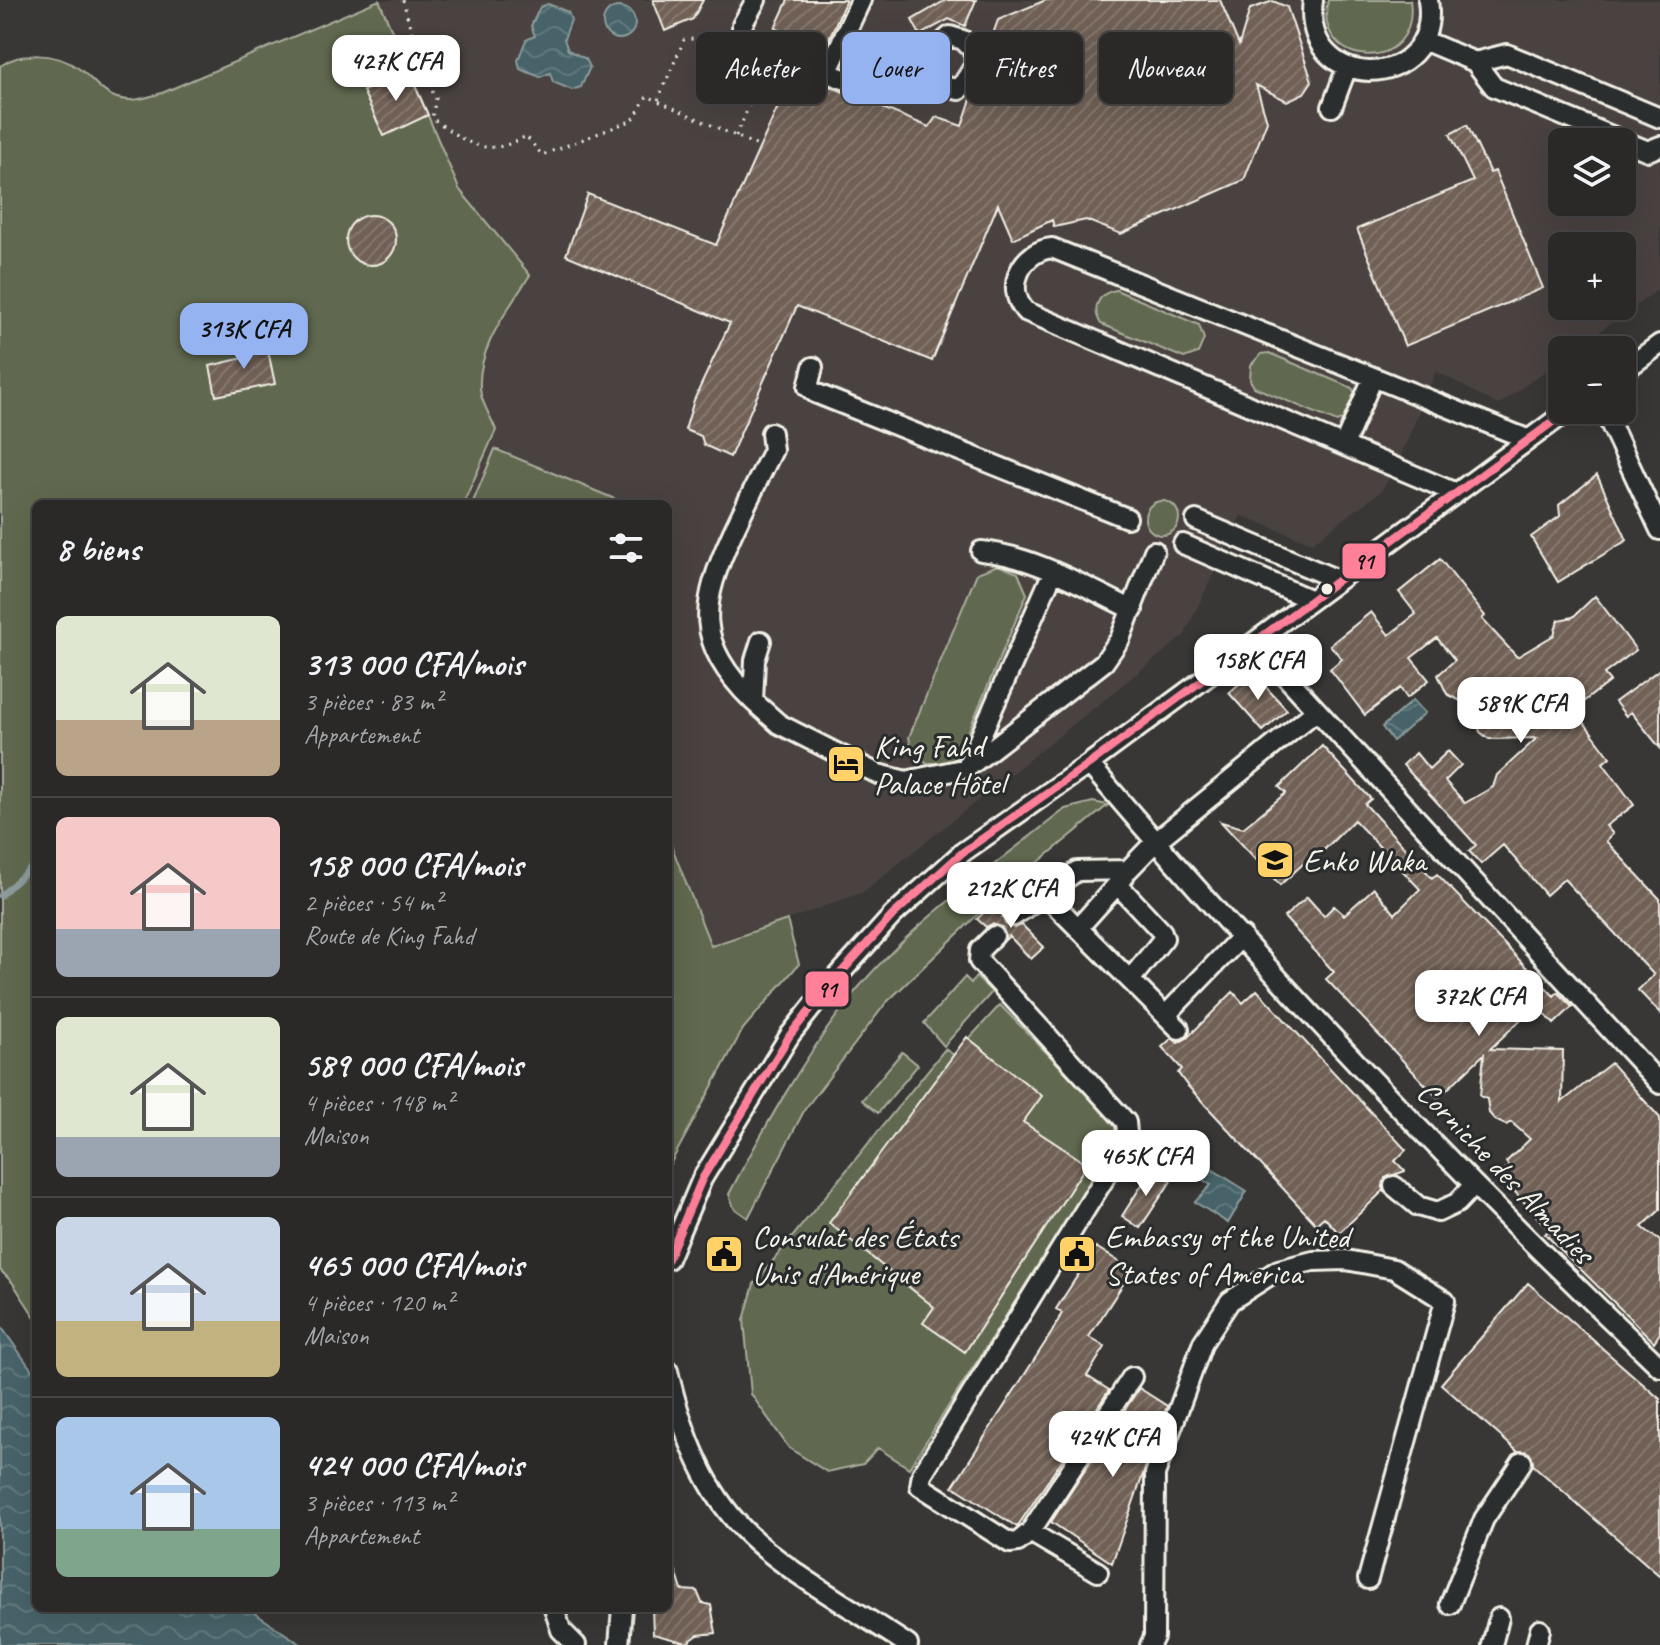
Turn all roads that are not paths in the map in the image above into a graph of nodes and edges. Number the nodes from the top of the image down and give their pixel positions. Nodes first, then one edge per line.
1 (756, 0) edge
2 (861, 0) edge
3 (1313, 0) edge
4 (1428, 0) edge
5 (742, 32) edge
6 (846, 32) edge
7 (1423, 40) junction
8 (842, 41) edge
9 (1475, 62) junction
10 (1347, 67) junction
11 (842, 78) edge
12 (1332, 107) dead end
13 (1660, 118) edge
14 (1660, 146) edge
15 (1660, 344) edge
16 (1636, 362) edge
17 (813, 367) dead end
18 (1372, 380) junction
19 (1549, 424) edge
20 (1611, 424) edge
21 (771, 433) dead end
22 (1527, 439) junction
23 (1344, 445) junction
24 (1456, 493) junction
25 (1127, 518) dead end
26 (1196, 520) dead end
27 (1660, 530) edge
28 (1183, 544) dead end
29 (981, 551) dead end
30 (1154, 551) dead end
31 (1053, 572) junction
32 (1338, 580) junction
33 (1309, 599) junction
34 (1133, 610) junction
35 (761, 641) dead end
36 (1255, 643) junction
37 (753, 701) junction
38 (1316, 711) junction
39 (1089, 764) junction
40 (967, 768) junction
41 (1155, 842) junction
42 (1124, 878) junction
43 (1043, 893) junction
44 (1014, 916) dead end
45 (1078, 928) junction
46 (994, 936) dead end
47 (1242, 936) junction
48 (1130, 980) junction
49 (1660, 1084) edge
50 (1474, 1185) junction
51 (1394, 1186) dead end
52 (672, 1250) edge
53 (1660, 1367) edge
54 (1132, 1377) dead end
55 (672, 1400) edge
56 (1522, 1462) dead end
57 (1030, 1532) junction
58 (1098, 1572) dead end
59 (1368, 1579) dead end
60 (1450, 1604) dead end
61 (555, 1612) edge
62 (622, 1612) edge
63 (1499, 1618) dead end
64 (576, 1645) edge
65 (619, 1645) edge
66 (908, 1645) edge
67 (1150, 1645) edge
68 (1492, 1645) edge

1 - 5 street
2 - 6 street
3 - 10 street
4 - 7 street
7 - 9 street
7 - 10 street
8 - 11 street
9 - 13 street
9 - 14 street
10 - 12 street
15 - 16 street
17 - 25 street
18 - 22 street
18 - 23 street
18 - 23 street
19 - 22 street
20 - 27 street
21 - 37 street
22 - 24 street
23 - 24 street
24 - 32 street
26 - 32 street
28 - 33 street
29 - 31 street
30 - 34 street
31 - 34 street
31 - 40 street
32 - 33 street
33 - 36 street
34 - 40 street
35 - 37 street
36 - 38 street
36 - 39 street
37 - 40 street
38 - 41 street
38 - 49 street
39 - 41 street, Corniche des Almadies
39 - 52 street
41 - 42 street
41 - 47 street, Corniche des Almadies
42 - 43 street
42 - 45 street
42 - 48 street
43 - 44 street
43 - 45 street
45 - 48 street
46 - 57 street
47 - 48 street
47 - 50 street, Corniche des Almadies
50 - 51 street
50 - 53 street, Corniche des Almadies
54 - 57 street
55 - 66 street
56 - 60 street
57 - 58 street
59 - 67 street
61 - 64 street
62 - 65 street
63 - 68 street

